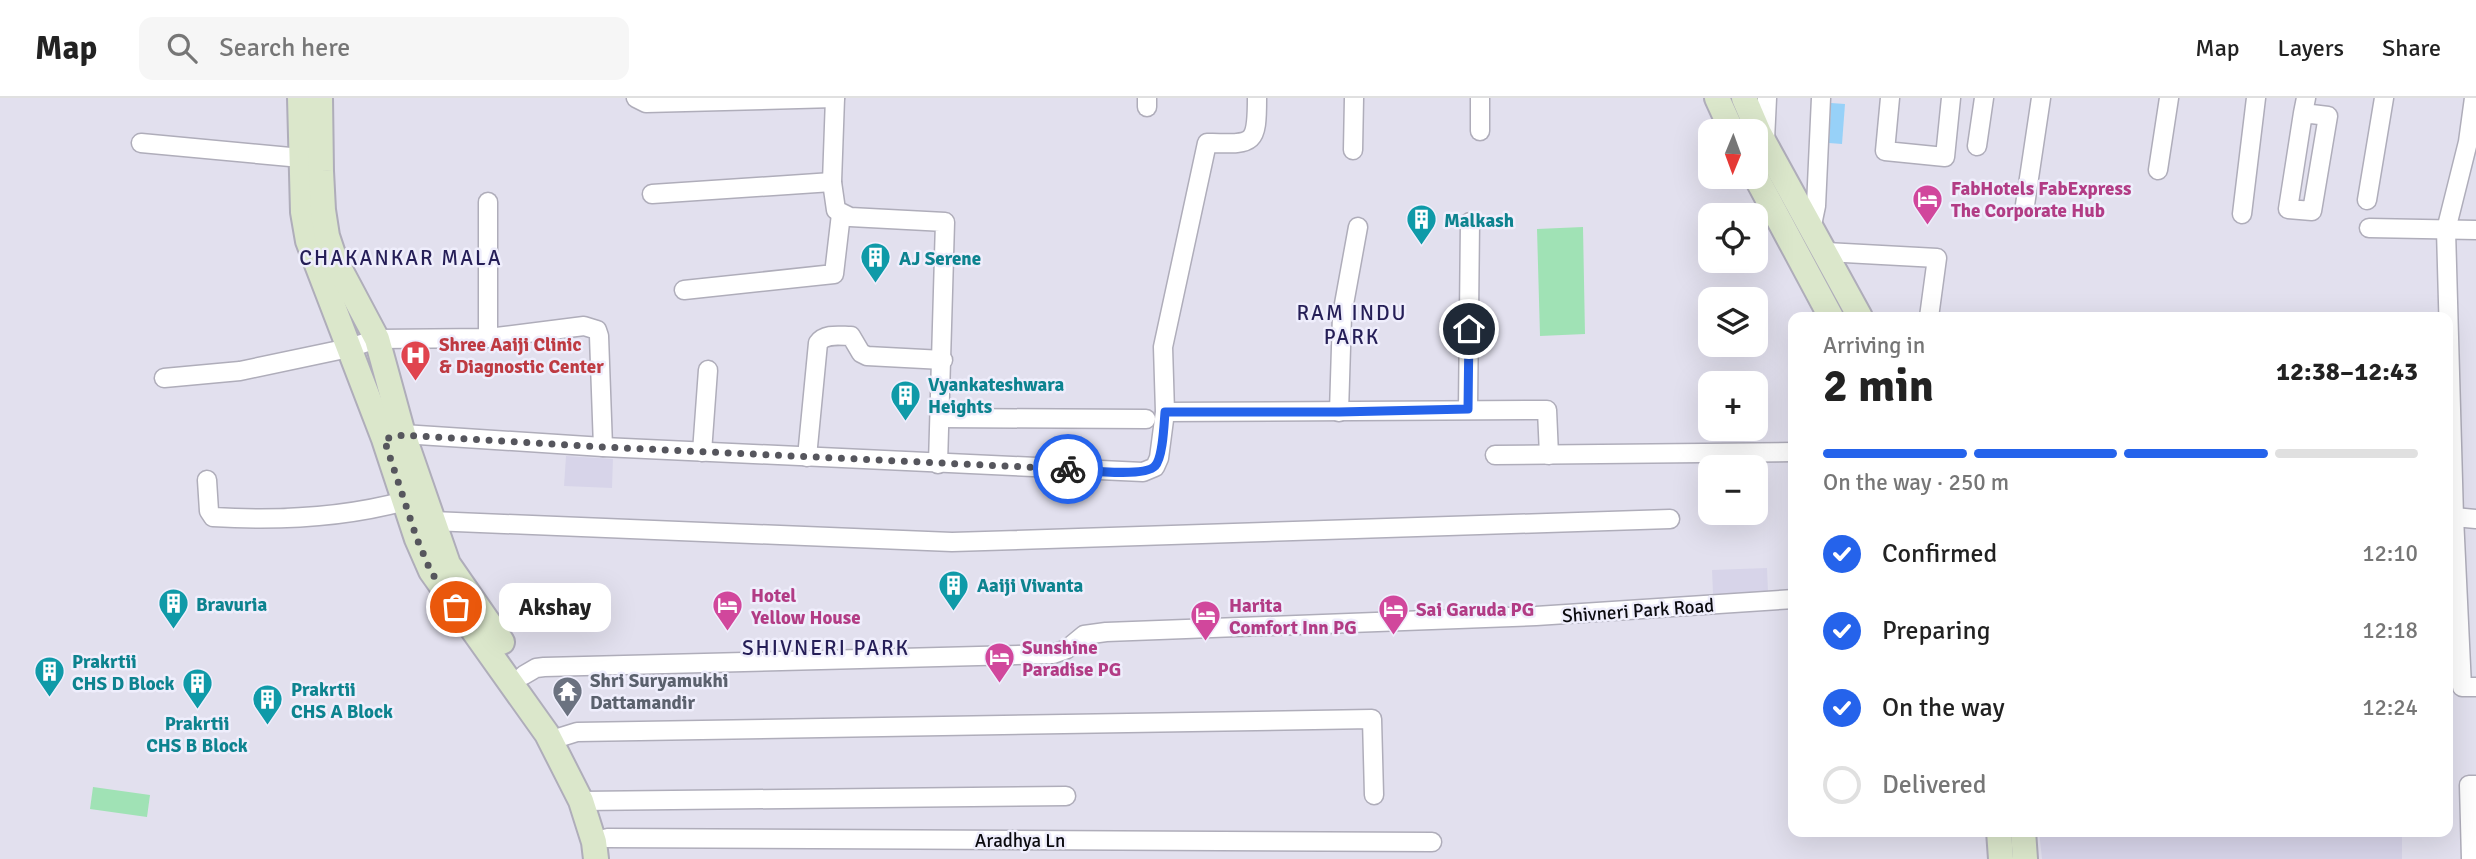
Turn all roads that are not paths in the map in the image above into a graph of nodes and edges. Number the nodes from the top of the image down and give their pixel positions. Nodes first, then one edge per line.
1 (300, 98) edge
2 (320, 98) edge
3 (636, 98) edge
4 (835, 98) edge
5 (1257, 98) edge
6 (1353, 98) edge
7 (1480, 98) edge
8 (1717, 98) edge
9 (1744, 98) edge
10 (1767, 98) edge
11 (1821, 98) edge
12 (1890, 98) edge
13 (1951, 98) edge
14 (1984, 98) edge
15 (2041, 98) edge
16 (2169, 98) edge
17 (2256, 98) edge
18 (2474, 98) edge
19 (2305, 105) edge
20 (2383, 105) edge
21 (1727, 119) edge
22 (1754, 119) edge
23 (1766, 119) edge
24 (1480, 131) dead end
25 (141, 143) dead end
26 (1978, 146) dead end
27 (1768, 147) edge
28 (1353, 150) dead end
29 (301, 158) junction
30 (2158, 170) dead end
31 (832, 182) junction
32 (1762, 189) edge
33 (652, 194) dead end
34 (2367, 200) dead end
35 (488, 202) dead end
36 (2025, 205) dead end
37 (841, 214) junction
38 (2242, 214) dead end
39 (1470, 222) dead end
40 (1812, 225) junction
41 (1358, 227) dead end
42 (2369, 228) dead end
43 (2446, 230) junction
44 (2476, 230) edge
45 (1826, 252) junction
46 (684, 290) dead end
47 (1828, 312) edge
48 (1857, 312) edge
49 (1930, 312) edge
50 (2449, 312) edge
51 (488, 338) junction
52 (377, 339) junction
53 (348, 348) junction
54 (943, 360) junction
55 (708, 370) dead end
56 (164, 378) dead end
57 (1468, 409) junction
58 (1165, 412) junction
59 (1339, 412) junction
60 (940, 418) junction
61 (1146, 419) dead end
62 (394, 437) junction
63 (603, 447) junction
64 (702, 452) junction
65 (1788, 452) edge
66 (1495, 455) dead end
67 (1549, 455) junction
68 (807, 457) junction
69 (939, 464) junction
70 (2453, 479) edge
71 (207, 480) dead end
72 (405, 501) junction
73 (2454, 517) junction
74 (1670, 519) dead end
75 (2476, 519) edge
76 (432, 521) junction
77 (1788, 599) edge
78 (2468, 603) edge
79 (524, 675) junction
80 (2476, 687) edge
81 (561, 737) junction
82 (2476, 785) edge
83 (1374, 795) dead end
84 (1066, 796) dead end
85 (588, 801) junction
86 (1999, 837) edge
87 (2023, 837) edge
88 (1432, 842) dead end
89 (605, 852) edge
90 (2001, 859) edge
91 (2025, 859) edge
92 (2471, 859) edge

1 - 29 main road
2 - 52 main road
3 - 4 street
4 - 31 street
5 - 58 street
6 - 28 street
7 - 24 street
8 - 21 main road
9 - 22 main road
10 - 23 street
11 - 40 street
12 - 13 street
14 - 26 street
15 - 36 street
16 - 30 street
17 - 38 street
18 - 43 street
19 - 19 street
20 - 34 street
25 - 29 street
27 - 40 main road
29 - 53 main road
31 - 33 street
31 - 37 street
32 - 47 main road
35 - 51 street
37 - 46 street
37 - 54 street
39 - 57 street
40 - 45 main road
41 - 59 street
42 - 43 street
43 - 44 street
43 - 50 street
45 - 48 main road
45 - 49 street
51 - 52 street
51 - 63 street
52 - 53 street
52 - 62 main road
53 - 56 street
53 - 62 main road
54 - 60 street
54 - 68 street
55 - 64 street
57 - 59 street
57 - 67 street
58 - 59 street
58 - 69 street
60 - 61 street
60 - 69 street
62 - 63 street
62 - 72 main road
62 - 76 main road
63 - 64 street
64 - 68 street
65 - 67 street
66 - 67 street
68 - 69 street
70 - 73 street
71 - 72 street
72 - 85 main road
73 - 75 street
73 - 78 street
74 - 76 street
76 - 79 main road
77 - 79 street, Shivneri Park Road
78 - 80 street
79 - 81 main road
81 - 83 street
81 - 85 main road
82 - 92 street
84 - 85 street
85 - 89 main road
86 - 90 main road
87 - 91 main road
88 - 89 street, Aradhya Ln

